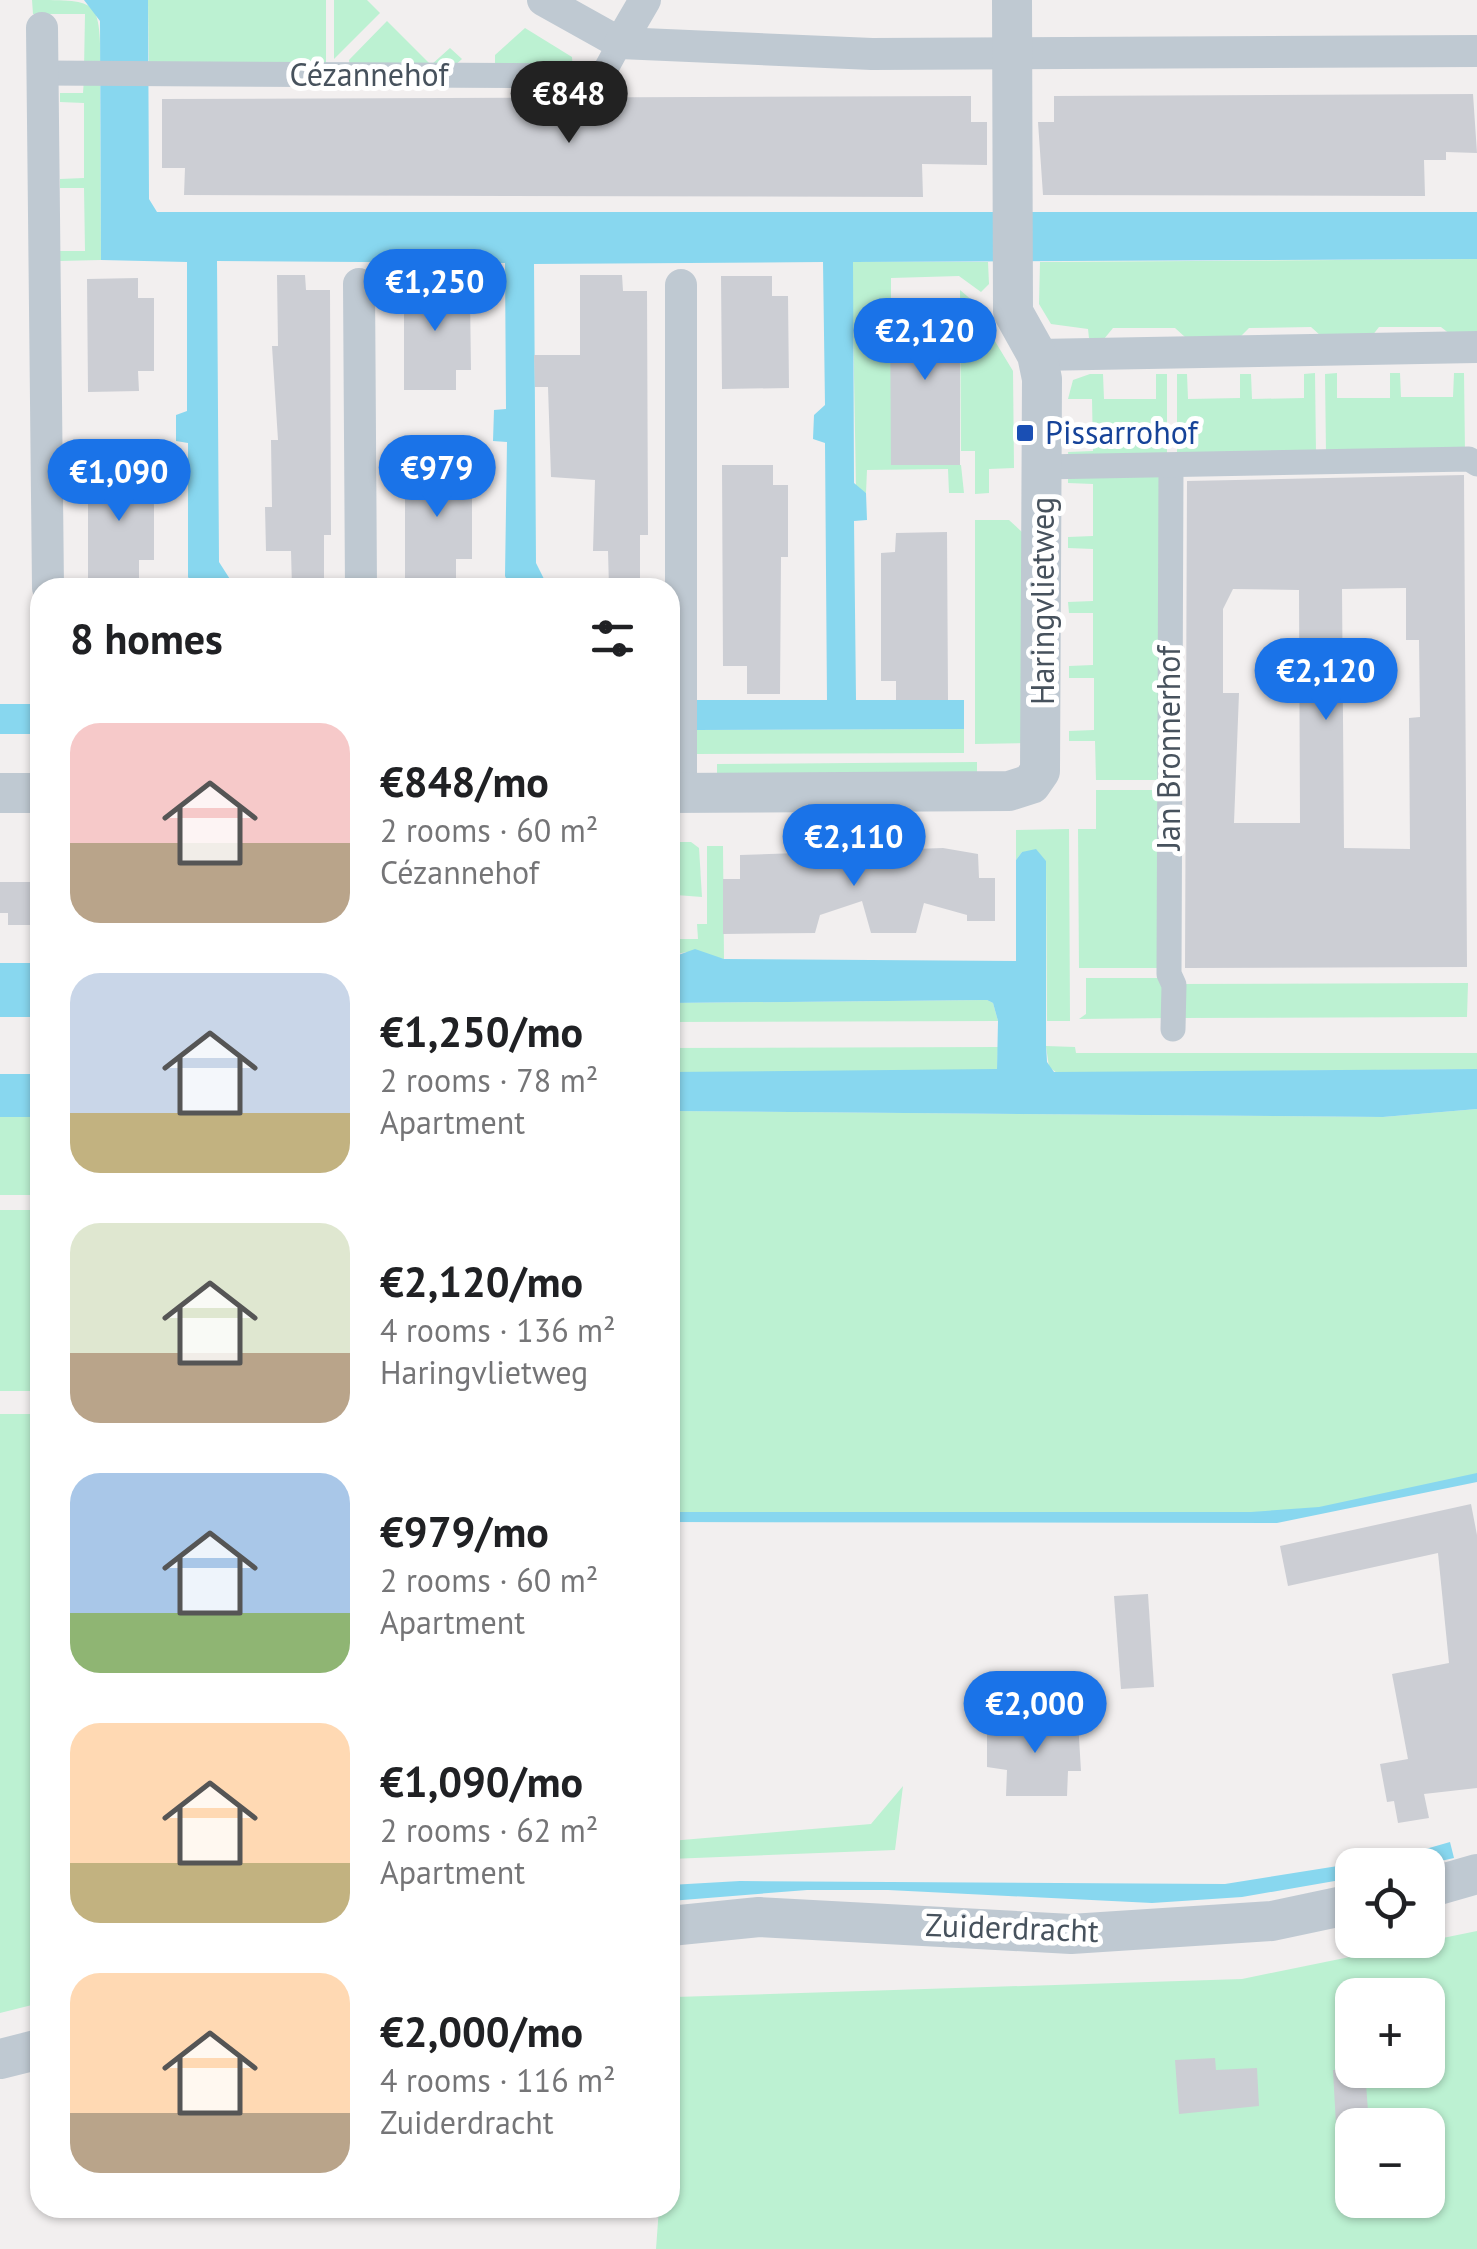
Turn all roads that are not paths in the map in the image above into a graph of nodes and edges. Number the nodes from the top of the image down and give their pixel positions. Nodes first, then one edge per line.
1 (543, 0) edge
2 (645, 0) edge
3 (1012, 0) edge
4 (42, 28) dead end
5 (620, 43) junction
6 (1477, 51) edge
7 (1012, 52) junction
8 (43, 73) junction
9 (359, 284) dead end
10 (680, 285) dead end
11 (1477, 346) edge
12 (1037, 355) junction
13 (1477, 464) edge
14 (1170, 466) junction
15 (1042, 467) junction
16 (48, 578) edge
17 (361, 578) edge
18 (680, 759) edge
19 (30, 793) edge
20 (680, 793) edge
21 (0, 794) edge
22 (1174, 1028) dead end
23 (1477, 1874) edge
24 (1445, 1883) edge
25 (1335, 1908) edge
26 (680, 1925) edge
27 (30, 2052) edge
28 (0, 2059) edge

1 - 5 street
2 - 5 street, Cézannehof
3 - 7 street, Haringvlietweg
4 - 8 street
5 - 7 street
5 - 8 street, Cézannehof
6 - 7 street
7 - 12 street, Haringvlietweg
8 - 16 street
9 - 17 street
10 - 18 street
11 - 12 street
12 - 15 street, Haringvlietweg
13 - 14 street
14 - 15 street
14 - 22 street, Jan Bronnerhof
15 - 20 street, Haringvlietweg
19 - 21 street
23 - 24 street
25 - 26 street, Zuiderdracht
27 - 28 street

